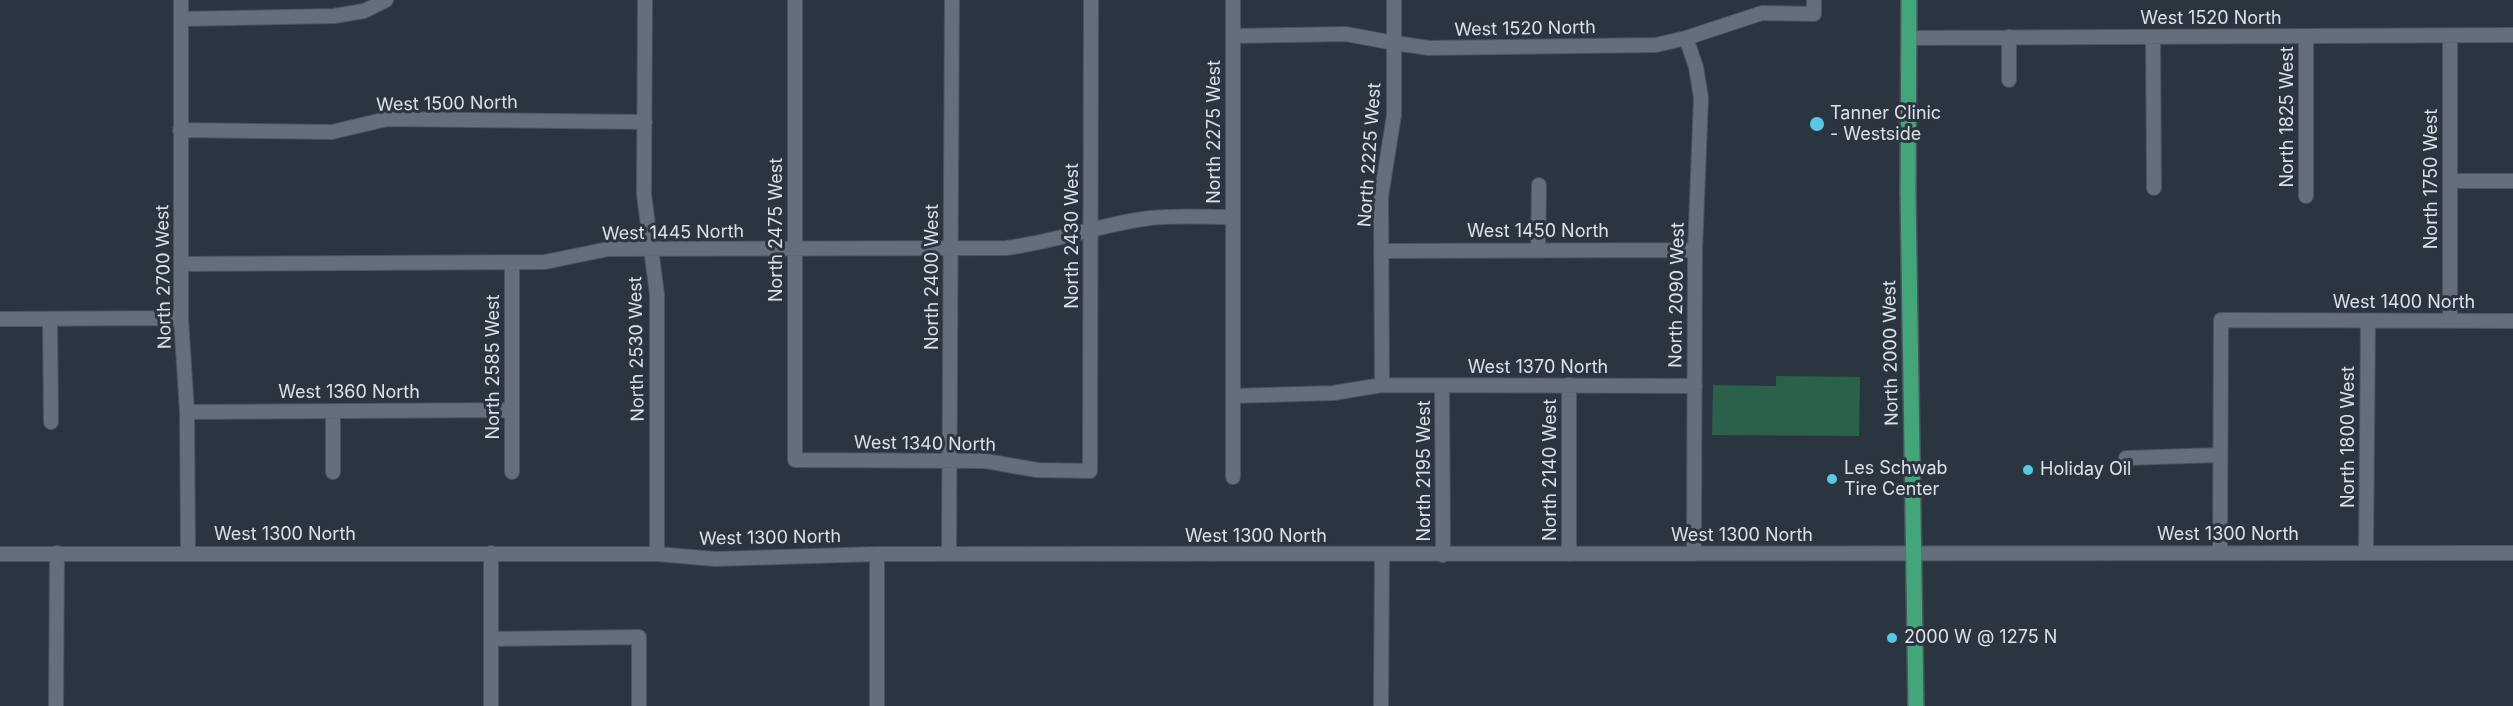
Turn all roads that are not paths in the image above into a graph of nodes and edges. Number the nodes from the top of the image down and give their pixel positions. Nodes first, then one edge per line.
1 (181, 0) edge
2 (386, 0) edge
3 (645, 0) edge
4 (795, 0) edge
5 (952, 0) edge
6 (1092, 0) edge
7 (1233, 0) edge
8 (1394, 0) edge
9 (1909, 0) edge
10 (1814, 7) edge
11 (181, 19) junction
12 (2513, 35) edge
13 (1233, 36) junction
14 (2009, 37) junction
15 (2153, 37) junction
16 (2306, 37) junction
17 (2450, 37) junction
18 (1686, 38) junction
19 (1909, 38) junction
20 (1394, 44) junction
21 (2009, 80) dead end
22 (645, 122) junction
23 (180, 130) junction
24 (2513, 181) edge
25 (2450, 182) junction
26 (1539, 185) dead end
27 (2154, 189) dead end
28 (2306, 196) dead end
29 (1233, 217) junction
30 (1091, 229) junction
31 (651, 249) junction
32 (795, 249) junction
33 (951, 249) junction
34 (1538, 249) junction
35 (1695, 250) junction
36 (1381, 251) junction
37 (512, 262) junction
38 (182, 264) junction
39 (181, 318) junction
40 (0, 319) edge
41 (50, 319) junction
42 (2368, 321) junction
43 (2450, 321) junction
44 (2513, 321) edge
45 (1382, 385) junction
46 (1569, 386) junction
47 (1695, 386) junction
48 (1442, 387) junction
49 (1233, 396) junction
50 (511, 410) junction
51 (333, 411) junction
52 (187, 412) junction
53 (51, 422) dead end
54 (2219, 455) junction
55 (2126, 458) dead end
56 (795, 460) joint
57 (950, 461) junction
58 (1090, 471) joint
59 (333, 472) dead end
60 (512, 472) dead end
61 (1233, 477) dead end
62 (188, 552) junction
63 (57, 553) junction
64 (491, 553) junction
65 (1914, 553) junction
66 (2220, 553) junction
67 (2366, 553) junction
68 (2513, 553) edge
69 (0, 554) edge
70 (657, 554) junction
71 (877, 554) junction
72 (949, 554) junction
73 (1569, 554) junction
74 (1694, 554) junction
75 (1382, 555) junction
76 (1443, 555) junction
77 (492, 639) junction
78 (56, 706) edge
79 (491, 706) edge
80 (639, 706) edge
81 (877, 706) edge
82 (1381, 706) edge
83 (1916, 706) edge

1 - 11 street, North 2700 West
2 - 11 street
3 - 22 street, North 2530 West
4 - 32 street, North 2475 West
5 - 33 street, North 2400 West
6 - 30 street, North 2430 West
7 - 13 street, North 2275 West
8 - 20 street, North 2225 West
9 - 19 main road, North 2000 West
10 - 18 street, West 1520 North
11 - 23 street, North 2700 West
12 - 17 street, West 1520 North
13 - 20 street, West 1520 North
13 - 29 street, North 2275 West
14 - 15 street, West 1520 North
14 - 19 street, West 1520 North
14 - 21 street
15 - 16 street, West 1520 North
15 - 27 street
16 - 17 street, West 1520 North
16 - 28 street, North 1825 West
17 - 25 street, North 1750 West
18 - 20 street, West 1520 North
18 - 35 street, North 2090 West
19 - 65 main road, North 2000 West
20 - 36 street, North 2225 West
22 - 23 street, West 1500 North
22 - 31 street, North 2530 West
23 - 38 street, North 2700 West
24 - 25 street
25 - 43 street, North 1750 West
26 - 34 street
29 - 30 street
29 - 49 street, North 2275 West
30 - 33 street, West 1445 North
30 - 58 street, North 2430 West
31 - 32 street, West 1445 North
31 - 37 street, West 1445 North
31 - 70 street, North 2530 West
32 - 33 street, West 1445 North
32 - 56 street, North 2475 West
33 - 57 street, North 2400 West
34 - 35 street, West 1450 North
34 - 36 street, West 1450 North
35 - 47 street, North 2090 West
36 - 45 street, North 2225 West
37 - 38 street, West 1445 North
37 - 50 street, North 2585 West
38 - 39 street, North 2700 West
39 - 41 street
39 - 52 street, North 2700 West
40 - 41 street
41 - 53 street
42 - 43 street, West 1400 North
42 - 54 street, West 1400 North
42 - 67 street, North 1800 West
43 - 44 street, West 1400 North
45 - 48 street, West 1370 North
45 - 49 street, West 1370 North
46 - 47 street, West 1370 North
46 - 48 street, West 1370 North
46 - 73 street, North 2140 West
47 - 74 street, North 2090 West
48 - 76 street, North 2195 West
49 - 61 street, North 2275 West
50 - 51 street, West 1360 North
50 - 60 street, North 2585 West
51 - 52 street, West 1360 North
51 - 59 street
52 - 62 street, North 2700 West
54 - 55 street
54 - 66 street
56 - 57 street, West 1340 North
57 - 58 street, West 1340 North
57 - 72 street, North 2400 West
62 - 63 street, West 1300 North
62 - 64 street, West 1300 North
63 - 69 street, West 1300 North
63 - 78 street
64 - 70 street, West 1300 North
64 - 77 street
65 - 66 street, West 1300 North
65 - 74 street, West 1300 North
65 - 83 main road, North 2000 West
66 - 67 street, West 1300 North
67 - 68 street, West 1300 North
70 - 71 street, West 1300 North
71 - 72 street, West 1300 North
71 - 81 street
72 - 75 street, West 1300 North
73 - 74 street, West 1300 North
73 - 76 street, West 1300 North
75 - 76 street, West 1300 North
75 - 82 street
77 - 79 street
77 - 80 street

